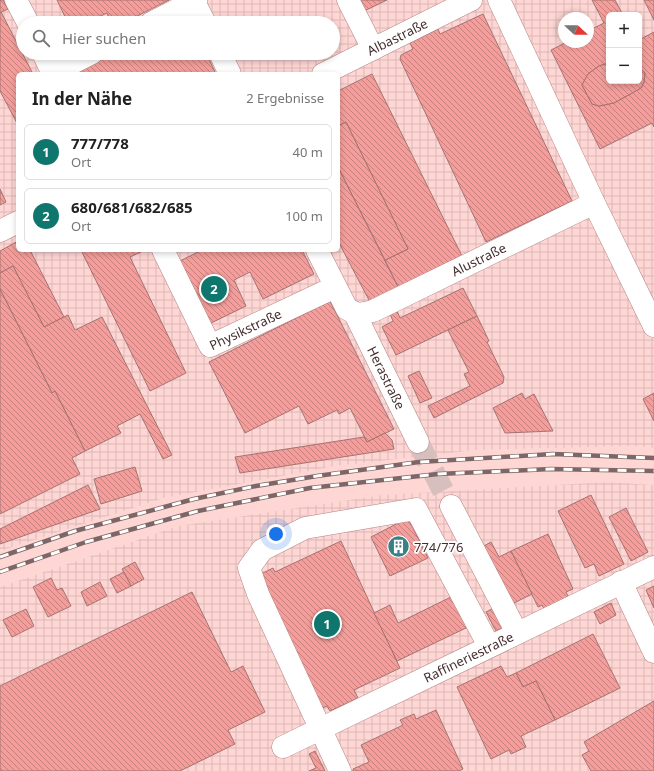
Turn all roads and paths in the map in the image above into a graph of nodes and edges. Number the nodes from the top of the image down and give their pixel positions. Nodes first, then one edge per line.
1 (16, 0) edge
2 (194, 0) edge
3 (348, 0) edge
4 (471, 0) edge
5 (499, 0) edge
6 (24, 16) edge
7 (163, 16) edge
8 (202, 16) edge
9 (373, 49) junction
10 (46, 60) edge
11 (78, 60) edge
12 (223, 60) edge
13 (52, 72) edge
14 (55, 72) edge
15 (229, 72) edge
16 (327, 72) edge
17 (594, 203) junction
18 (16, 223) edge
19 (0, 231) edge
20 (164, 252) edge
21 (318, 252) edge
22 (335, 287) junction
23 (362, 313) junction
24 (654, 326) edge
25 (412, 407) dead end
26 (418, 442) tunnel mouth
27 (451, 506) tunnel mouth
28 (654, 566) edge
29 (621, 582) junction
30 (517, 632) junction
31 (489, 646) junction
32 (654, 652) edge
33 (321, 730) junction
34 (283, 747) dead end
35 (340, 771) edge

1 - 6 lane
2 - 7 lane
2 - 8 lane
3 - 9 lane
4 - 9 lane, Albastraße
5 - 17 lane
9 - 16 lane, Albastraße
10 - 13 lane
11 - 14 lane
12 - 15 lane
17 - 23 lane, Alustraße
17 - 24 lane
18 - 19 lane
20 - 22 lane, Physikstraße
21 - 22 lane, Herastraße
22 - 23 lane, Herastraße
23 - 25 lane
23 - 26 lane, Herastraße
27 - 30 lane
28 - 29 lane, Raffineriestraße
29 - 30 lane, Raffineriestraße
29 - 32 lane
30 - 31 lane, Raffineriestraße
31 - 33 lane, Raffineriestraße
31 - 33 lane
33 - 34 lane, Raffineriestraße
33 - 35 lane

